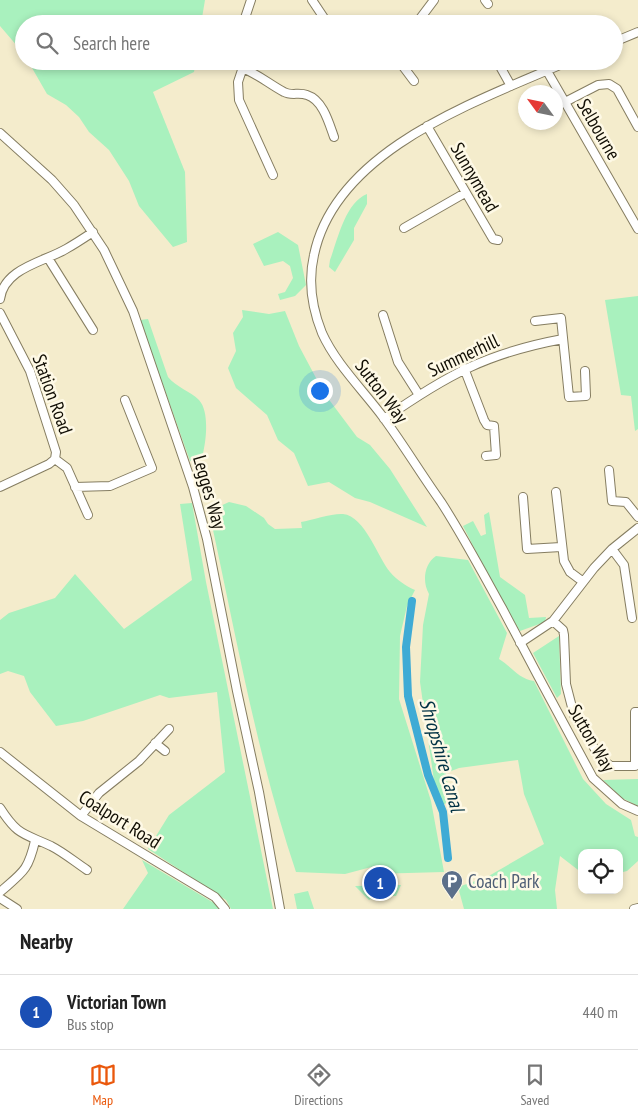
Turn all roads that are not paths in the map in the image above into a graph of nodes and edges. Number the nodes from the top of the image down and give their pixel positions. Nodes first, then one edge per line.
1 (251, 0) edge
2 (312, 0) edge
3 (434, 0) edge
4 (246, 15) edge
5 (322, 15) edge
6 (423, 15) edge
7 (638, 32) edge
8 (623, 38) edge
9 (242, 70) edge
10 (252, 70) edge
11 (406, 70) edge
12 (502, 70) edge
13 (547, 71) joint
14 (414, 81) dead end
15 (511, 86) junction
16 (565, 102) junction
17 (427, 126) junction
18 (638, 127) edge
19 (0, 133) edge
20 (334, 137) dead end
21 (273, 175) dead end
22 (465, 193) junction
23 (404, 228) dead end
24 (638, 229) edge
25 (93, 232) junction
26 (498, 240) dead end
27 (48, 258) junction
28 (0, 296) edge
29 (0, 313) edge
30 (383, 314) dead end
31 (535, 321) dead end
32 (93, 330) dead end
33 (563, 338) junction
34 (464, 368) junction
35 (585, 371) dead end
36 (419, 395) junction
37 (125, 400) dead end
38 (384, 419) junction
39 (486, 456) dead end
40 (55, 459) junction
41 (608, 470) dead end
42 (0, 487) edge
43 (75, 487) junction
44 (556, 492) dead end
45 (523, 497) dead end
46 (88, 515) dead end
47 (638, 517) edge
48 (638, 528) edge
49 (561, 547) junction
50 (612, 549) junction
51 (582, 581) junction
52 (632, 618) dead end
53 (553, 621) junction
54 (520, 643) junction
55 (638, 712) edge
56 (169, 729) dead end
57 (155, 744) junction
58 (165, 751) dead end
59 (0, 752) edge
60 (0, 808) edge
61 (638, 811) edge
62 (81, 816) junction
63 (35, 840) junction
64 (86, 870) dead end
65 (0, 892) edge
66 (0, 898) edge
67 (638, 908) edge
68 (17, 909) edge
69 (225, 909) edge
70 (280, 909) edge
71 (634, 909) edge

1 - 4 street
2 - 5 street
3 - 6 street
7 - 8 street
9 - 21 street
10 - 20 street
11 - 14 street
12 - 15 street
13 - 15 street, Sutton Way
13 - 16 street, Selbourne
15 - 17 street, Sutton Way
16 - 18 street
16 - 24 street, Selbourne
17 - 22 street, Sunnymead
17 - 38 street, Sutton Way
19 - 25 street, Legges Way
22 - 23 street
22 - 26 street, Sunnymead
25 - 27 street
25 - 70 street, Legges Way
27 - 28 street
27 - 32 street
29 - 40 street, Station Road
30 - 36 street
31 - 33 street
33 - 34 street, Summerhill
33 - 35 street
34 - 36 street, Summerhill
34 - 39 street
36 - 38 street, Summerhill
37 - 43 street
38 - 54 street, Sutton Way
40 - 42 street, Station Road
40 - 43 street
41 - 47 street
43 - 46 street
44 - 49 street
45 - 49 street
48 - 50 street
49 - 51 street
50 - 51 street
50 - 52 street
51 - 53 street
53 - 54 street
53 - 55 street
54 - 61 street, Sutton Way
56 - 57 street
57 - 58 street
57 - 62 street
59 - 62 street, Coalport Road
60 - 63 street
62 - 69 street, Coalport Road
63 - 64 street
63 - 65 street
66 - 68 street
67 - 71 street

